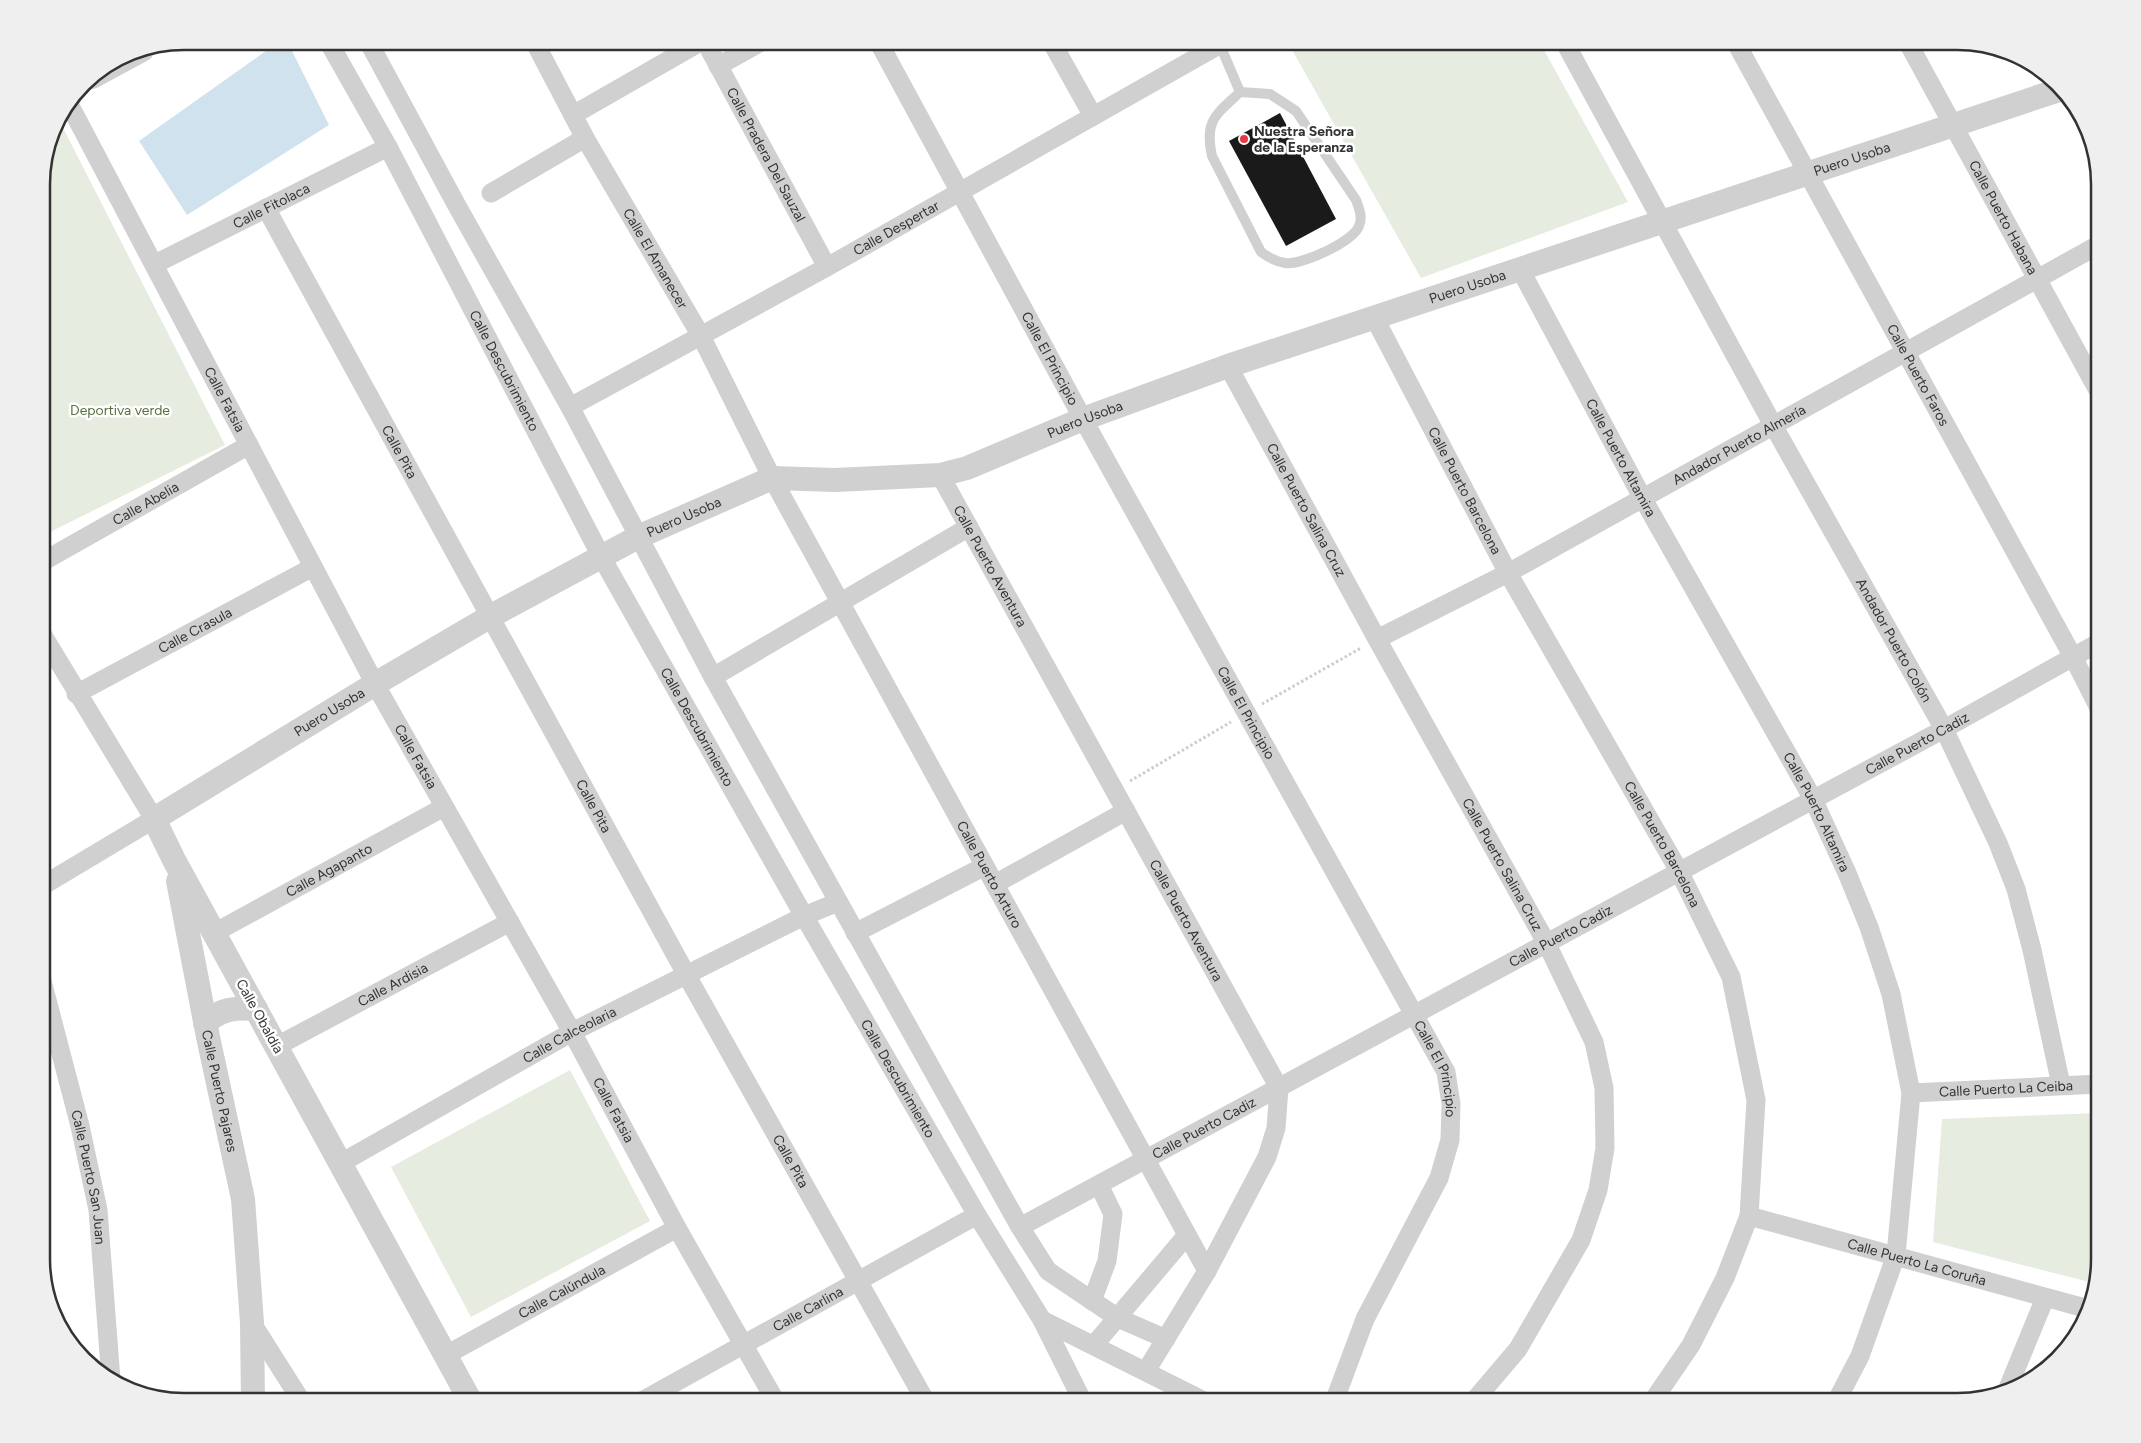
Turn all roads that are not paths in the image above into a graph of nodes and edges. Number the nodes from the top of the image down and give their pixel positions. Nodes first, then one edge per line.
1 (333, 50) edge
2 (373, 50) edge
3 (539, 50) edge
4 (687, 50) edge
5 (708, 50) edge
6 (747, 50) edge
7 (883, 50) edge
8 (1056, 50) edge
9 (1207, 50) edge
10 (1224, 50) edge
11 (1569, 50) edge
12 (1741, 50) edge
13 (1911, 50) edge
14 (718, 66) junction
15 (1240, 92) junction
16 (2054, 92) edge
17 (73, 110) edge
18 (573, 114) junction
19 (1093, 116) junction
20 (1953, 126) junction
21 (585, 138) junction
22 (388, 147) junction
23 (1808, 173) junction
24 (960, 191) junction
25 (491, 193) dead end
26 (266, 208) junction
27 (1664, 221) junction
28 (2091, 249) edge
29 (155, 264) junction
30 (826, 267) junction
31 (1520, 269) junction
32 (2037, 280) junction
33 (1374, 317) junction
34 (701, 336) junction
35 (1906, 352) junction
36 (1228, 366) junction
37 (2091, 378) edge
38 (570, 407) junction
39 (1083, 420) junction
40 (1773, 425) junction
41 (249, 445) junction
42 (940, 475) junction
43 (772, 478) junction
44 (1642, 497) junction
45 (969, 527) junction
46 (638, 538) junction
47 (50, 557) edge
48 (602, 558) junction
49 (313, 567) junction
50 (1508, 573) junction
51 (842, 602) junction
52 (491, 616) junction
53 (1377, 639) junction
54 (2091, 647) edge
55 (50, 648) edge
56 (2073, 657) junction
57 (713, 677) junction
58 (374, 684) junction
59 (2091, 692) edge
60 (76, 694) junction
61 (1944, 729) junction
62 (1813, 799) junction
63 (444, 807) junction
64 (1126, 811) junction
65 (154, 819) junction
66 (174, 860) junction
67 (985, 866) junction
68 (1679, 871) junction
69 (50, 881) edge
70 (995, 884) junction
71 (838, 902) junction
72 (804, 916) junction
73 (510, 922) junction
74 (214, 932) junction
75 (855, 933) junction
76 (1547, 944) junction
77 (686, 974) junction
78 (256, 1009) junction
79 (50, 1012) edge
80 (1414, 1016) junction
81 (205, 1023) junction
82 (572, 1032) junction
83 (277, 1046) junction
84 (2091, 1084) edge
85 (2061, 1085) junction
86 (1279, 1088) junction
87 (1912, 1093) junction
88 (1145, 1159) junction
89 (341, 1163) junction
90 (1099, 1185) junction
91 (977, 1216) junction
92 (1749, 1216) junction
93 (1020, 1227) junction
94 (677, 1228) junction
95 (1187, 1236) junction
96 (1896, 1255) junction
97 (1207, 1271) junction
98 (859, 1281) junction
99 (2045, 1298) junction
100 (1092, 1301) junction
101 (2082, 1307) edge
102 (1118, 1318) junction
103 (1042, 1320) junction
104 (252, 1323) junction
105 (1166, 1339) junction
106 (745, 1345) junction
107 (1094, 1346) junction
108 (446, 1354) junction
109 (110, 1370) edge
110 (1146, 1371) junction
111 (2011, 1381) edge
112 (253, 1393) edge
113 (296, 1393) edge
114 (466, 1393) edge
115 (657, 1393) edge
116 (771, 1393) edge
117 (921, 1393) edge
118 (1079, 1393) edge
119 (1189, 1393) edge
120 (1337, 1393) edge
121 (1481, 1393) edge
122 (1658, 1393) edge
123 (1841, 1393) edge

1 - 22 street, Calle Descubrimiento
2 - 38 street
3 - 18 street, Calle El Amanecer
4 - 18 street
5 - 14 street, Calle Pradera Del Sauzal
6 - 14 street
7 - 24 street, Calle El Principio
8 - 19 street
9 - 19 street, Calle Despertar
10 - 15 lane
11 - 27 street, Andador Puerto Colón
12 - 23 street, Calle Puerto Faros
13 - 20 street, Calle Puerto Habana
14 - 30 street, Calle Pradera Del Sauzal
15 - 15 lane
16 - 20 street, Puero Usoba
17 - 29 street, Calle Fatsia
18 - 21 street, Calle El Amanecer
19 - 24 street, Calle Despertar
20 - 23 street, Puero Usoba
20 - 32 street, Calle Puerto Habana
21 - 25 street
21 - 34 street, Calle El Amanecer
22 - 26 street, Calle Fitolaca
22 - 48 street, Calle Descubrimiento
23 - 27 street, Puero Usoba
23 - 35 street, Calle Puerto Faros
24 - 30 street, Calle Despertar
24 - 39 street, Calle El Principio
26 - 29 street, Calle Fitolaca
26 - 52 street, Calle Pita
27 - 31 street, Puero Usoba
27 - 40 street, Andador Puerto Colón
28 - 32 street, Andador Puerto Almería
29 - 41 street, Calle Fatsia
30 - 34 street, Calle Despertar
31 - 33 street, Puero Usoba
31 - 44 street, Calle Puerto Altamira
32 - 35 street, Andador Puerto Almería
32 - 37 street, Calle Puerto Habana
33 - 36 street, Puero Usoba
33 - 50 street, Calle Puerto Barcelona
34 - 38 street, Calle Despertar
34 - 43 street, Calle El Amanecer
35 - 40 street, Andador Puerto Almería
35 - 56 street, Calle Puerto Faros
36 - 39 street, Puero Usoba
36 - 53 street, Calle Puerto Salina Cruz
38 - 46 street
39 - 42 street, Puero Usoba
39 - 80 street, Calle El Principio
40 - 44 street, Andador Puerto Almería
40 - 61 street, Andador Puerto Colón
41 - 47 street, Calle Abelia
41 - 49 street, Calle Fatsia
42 - 43 street, Puero Usoba
42 - 45 street, Calle Puerto Aventura
43 - 46 street, Puero Usoba
43 - 51 street, Calle Puerto Arturo
44 - 50 street, Andador Puerto Almería
44 - 62 street, Calle Puerto Altamira
45 - 51 street
45 - 64 street, Calle Puerto Aventura
46 - 48 street, Puero Usoba
46 - 57 street
48 - 52 street, Puero Usoba
48 - 72 street, Calle Descubrimiento
49 - 58 street, Calle Fatsia
49 - 60 street, Calle Crasula
50 - 53 street, Andador Puerto Almería
50 - 68 street, Calle Puerto Barcelona
51 - 57 street
51 - 67 street, Calle Puerto Arturo
52 - 58 street, Puero Usoba
52 - 77 street, Calle Pita
53 - 76 street, Calle Puerto Salina Cruz
54 - 56 street, Calle Puerto Cadiz
55 - 60 street, Calle Obaldía
56 - 59 street, Calle Puerto Faros
56 - 61 street, Calle Puerto Cadiz
57 - 71 street
58 - 63 street, Calle Fatsia
58 - 65 street, Puero Usoba
60 - 65 street, Calle Obaldía
61 - 62 street, Calle Puerto Cadiz
61 - 85 street, Andador Puerto Colón
62 - 68 street, Calle Puerto Cadiz
62 - 87 street, Calle Puerto Altamira
63 - 73 street, Calle Fatsia
63 - 74 street, Calle Agapanto
64 - 70 street
64 - 86 street, Calle Puerto Aventura
65 - 66 street, Calle Obaldía
65 - 69 street
66 - 74 street, Calle Obaldía
66 - 81 street, Calle Puerto Pajares
67 - 70 street, Calle Puerto Arturo
67 - 75 street
68 - 76 street, Calle Puerto Cadiz
68 - 92 street, Calle Puerto Barcelona
70 - 88 street, Calle Puerto Arturo
71 - 72 street, Calle Calceolaria
71 - 75 street
72 - 77 street, Calle Calceolaria
72 - 91 street, Calle Descubrimiento
73 - 82 street, Calle Fatsia
73 - 83 street, Calle Ardisia
74 - 78 street, Calle Obaldía
75 - 93 street
76 - 80 street, Calle Puerto Cadiz
76 - 121 street, Calle Puerto Salina Cruz
77 - 82 street, Calle Calceolaria
77 - 98 street, Calle Pita
78 - 81 street
78 - 83 street, Calle Obaldía
79 - 109 street, Calle Puerto San Juan
80 - 86 street, Calle Puerto Cadiz
80 - 120 street, Calle El Principio
81 - 104 street, Calle Puerto Pajares
82 - 89 street, Calle Calceolaria
82 - 94 street, Calle Fatsia
83 - 89 street, Calle Obaldía
84 - 85 street, Calle Puerto La Ceiba
85 - 87 street, Calle Puerto La Ceiba
86 - 88 street, Calle Puerto Cadiz
86 - 97 street
87 - 96 street, Calle Puerto Altamira
88 - 90 street, Calle Puerto Cadiz
88 - 95 street, Calle Puerto Arturo
89 - 108 street, Calle Obaldía
90 - 93 street, Calle Puerto Cadiz
90 - 100 street
91 - 98 street, Calle Carlina
91 - 103 street, Calle Descubrimiento
92 - 96 street, Calle Puerto La Coruña
92 - 122 street, Calle Puerto Barcelona
93 - 100 street
94 - 106 street, Calle Fatsia
94 - 108 street, Calle Calúndula
95 - 97 street, Calle Puerto Arturo
95 - 102 street
96 - 99 street, Calle Puerto La Coruña
96 - 123 street, Calle Puerto Altamira
97 - 105 street
98 - 106 street, Calle Carlina
98 - 117 street, Calle Pita
99 - 101 street, Calle Puerto La Coruña
99 - 111 street
100 - 102 street
102 - 105 street
102 - 107 street
103 - 107 street
103 - 118 street, Calle Descubrimiento
104 - 112 street, Calle Puerto Pajares
104 - 113 street, Calle Puerto Pajares
105 - 110 street
106 - 115 street, Calle Carlina
106 - 116 street, Calle Fatsia
107 - 110 street
108 - 114 street, Calle Obaldía
110 - 119 street

